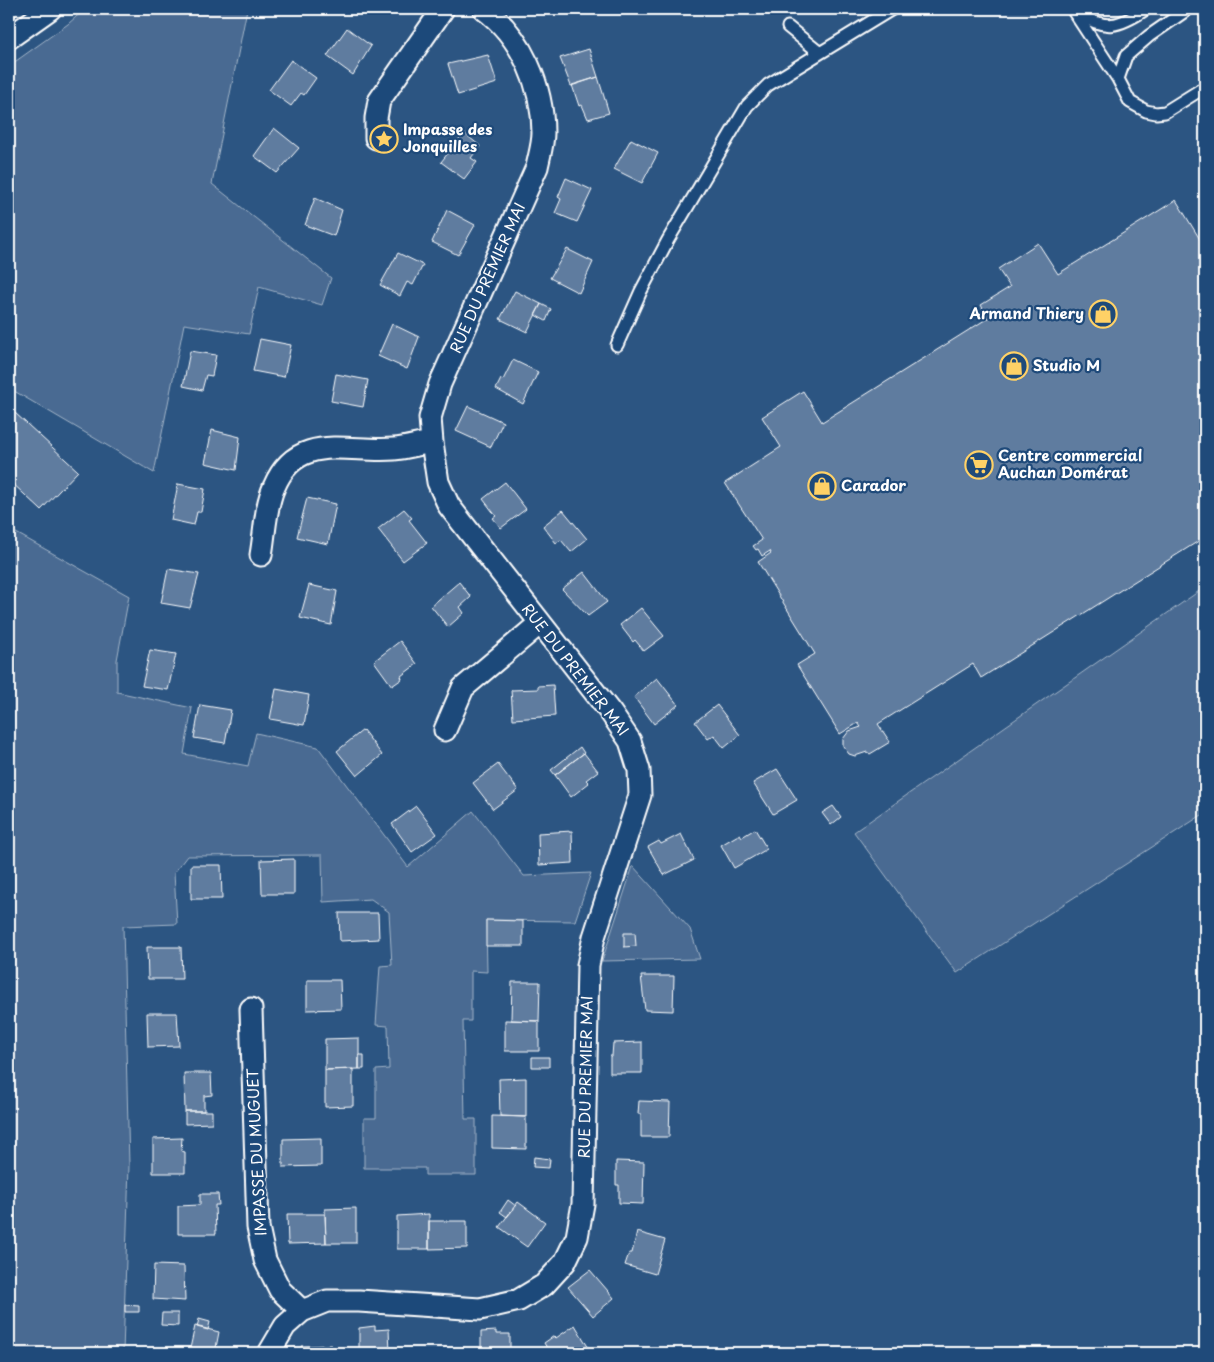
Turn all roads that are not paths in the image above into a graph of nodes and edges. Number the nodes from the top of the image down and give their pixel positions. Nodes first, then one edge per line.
1 (50, 9) edge
2 (443, 9) edge
3 (484, 9) edge
4 (892, 9) edge
5 (1072, 9) edge
6 (1146, 9) edge
7 (1188, 9) edge
8 (788, 27) dead end
9 (9, 38) edge
10 (820, 53) junction
11 (1118, 79) junction
12 (1205, 87) edge
13 (376, 138) dead end
14 (617, 345) dead end
15 (432, 442) junction
16 (261, 554) dead end
17 (539, 624) junction
18 (445, 730) dead end
19 (251, 1010) dead end
20 (302, 1310) junction
21 (269, 1353) edge

1 - 9 street
2 - 13 street
3 - 15 street, RUE DU PREMIER MAI
4 - 10 lane
5 - 6 lane
5 - 11 lane
7 - 11 lane
8 - 10 lane
10 - 14 lane
11 - 12 lane
15 - 16 street
15 - 17 street, RUE DU PREMIER MAI
17 - 18 street
17 - 20 street, RUE DU PREMIER MAI
19 - 20 street, IMPASSE DU MUGUET
20 - 21 street, RUE DU PREMIER MAI

